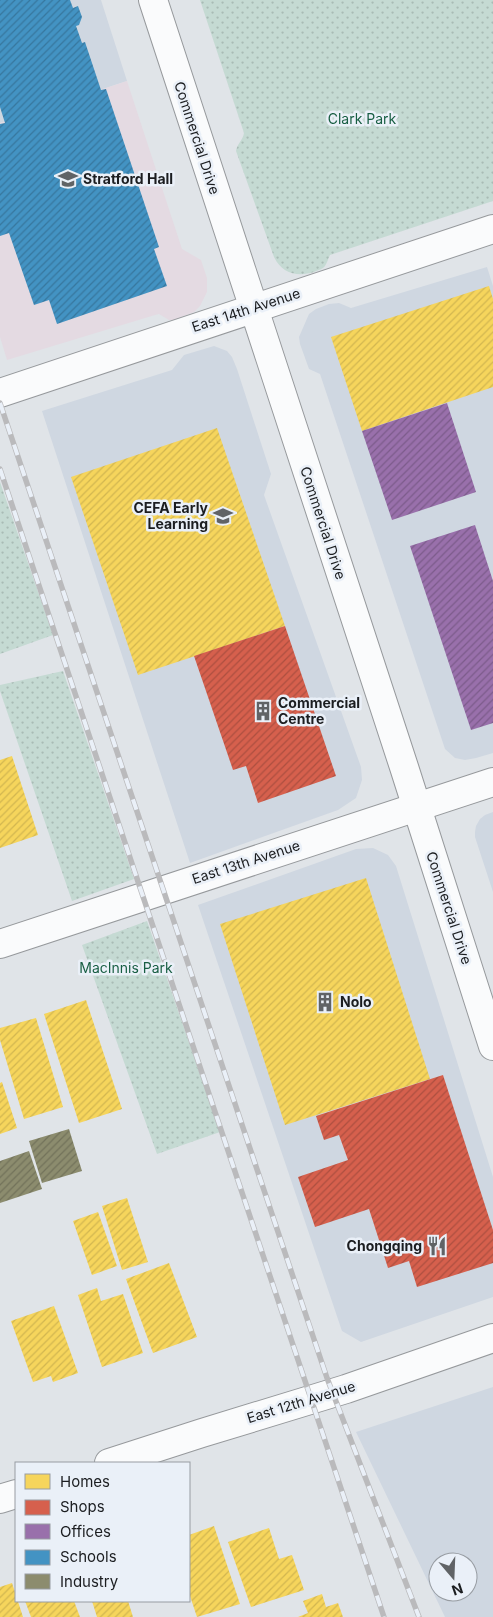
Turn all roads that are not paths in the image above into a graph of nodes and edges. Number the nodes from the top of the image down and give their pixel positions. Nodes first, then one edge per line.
1 (152, 0) edge
2 (493, 229) edge
3 (253, 308) junction
4 (0, 393) edge
5 (493, 782) edge
6 (417, 806) junction
7 (0, 944) edge
8 (493, 1046) edge
9 (493, 1338) edge
10 (112, 1462) edge
11 (15, 1494) edge
12 (0, 1499) edge

1 - 3 street, Commercial Drive
2 - 3 street, East 14th Avenue
3 - 4 street, East 14th Avenue
3 - 6 street, Commercial Drive
5 - 6 street, East 13th Avenue
6 - 7 street, East 13th Avenue
6 - 8 street, Commercial Drive
9 - 10 street, East 12th Avenue
11 - 12 street

